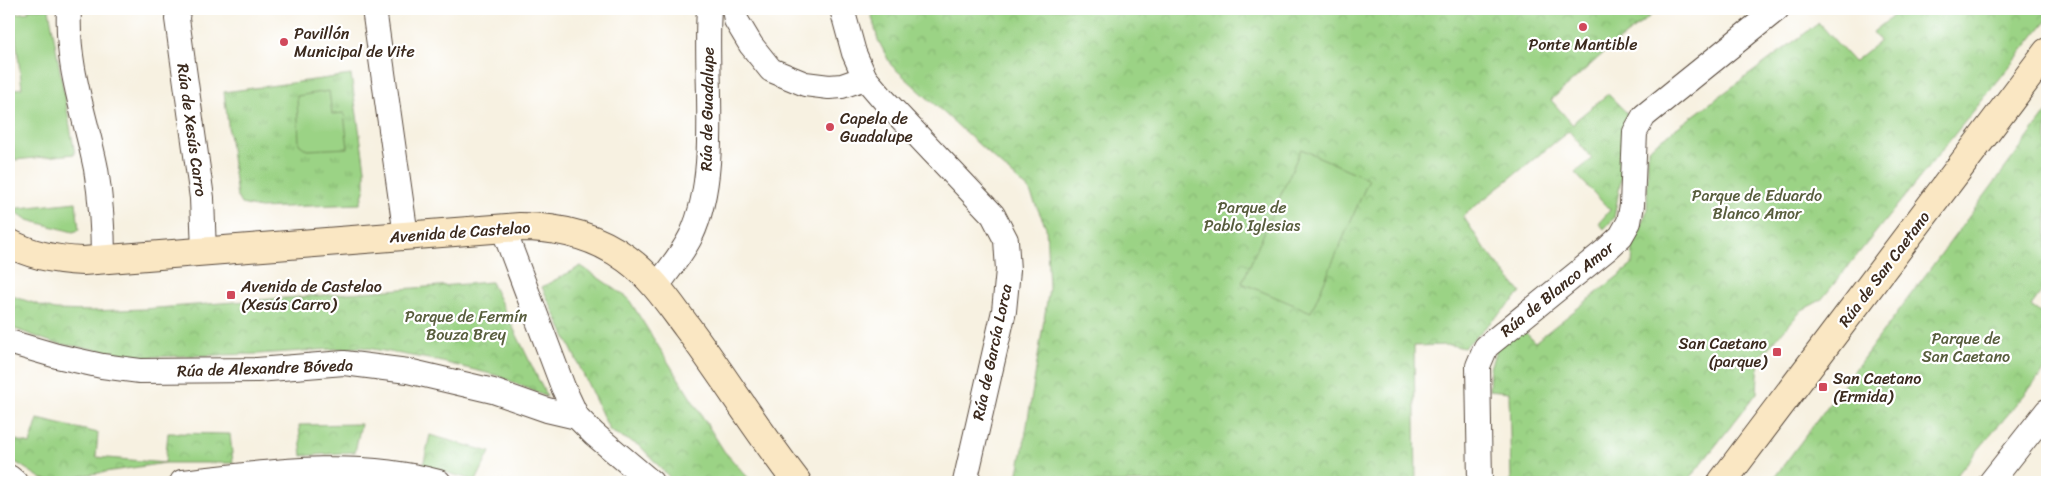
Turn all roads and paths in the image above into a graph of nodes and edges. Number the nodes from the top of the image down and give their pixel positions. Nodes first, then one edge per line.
1 (69, 9) edge
2 (178, 9) edge
3 (374, 9) edge
4 (709, 9) edge
5 (734, 9) edge
6 (842, 9) edge
7 (1777, 9) edge
8 (2047, 52) edge
9 (865, 78) junction
10 (503, 228) junction
11 (406, 236) junction
12 (9, 242) edge
13 (204, 252) junction
14 (102, 260) junction
15 (656, 287) junction
16 (9, 342) edge
17 (2047, 411) edge
18 (578, 417) junction
19 (9, 477) edge
20 (15, 482) edge
21 (182, 482) edge
22 (439, 482) edge
23 (651, 482) edge
24 (797, 482) edge
25 (965, 482) edge
26 (1480, 482) edge
27 (1722, 482) edge
28 (1991, 482) edge

1 - 14 street
2 - 13 street, Rúa de Xesús Carro
3 - 11 street
4 - 15 street, Rúa de Guadalupe
5 - 9 street
6 - 9 street, Rúa de García Lorca
7 - 26 street, Rúa de Blanco Amor
8 - 27 street, Rúa de San Caetano
9 - 25 street, Rúa de García Lorca
10 - 11 street, Avenida de Castelao
10 - 15 street, Avenida de Castelao
10 - 18 street
11 - 13 street, Avenida de Castelao
12 - 14 street, Avenida de Castelao
13 - 14 street, Avenida de Castelao
15 - 24 street, Avenida de Castelao
16 - 18 street, Rúa de Alexandre Bóveda
17 - 28 street
18 - 23 street
19 - 20 street
21 - 22 street

